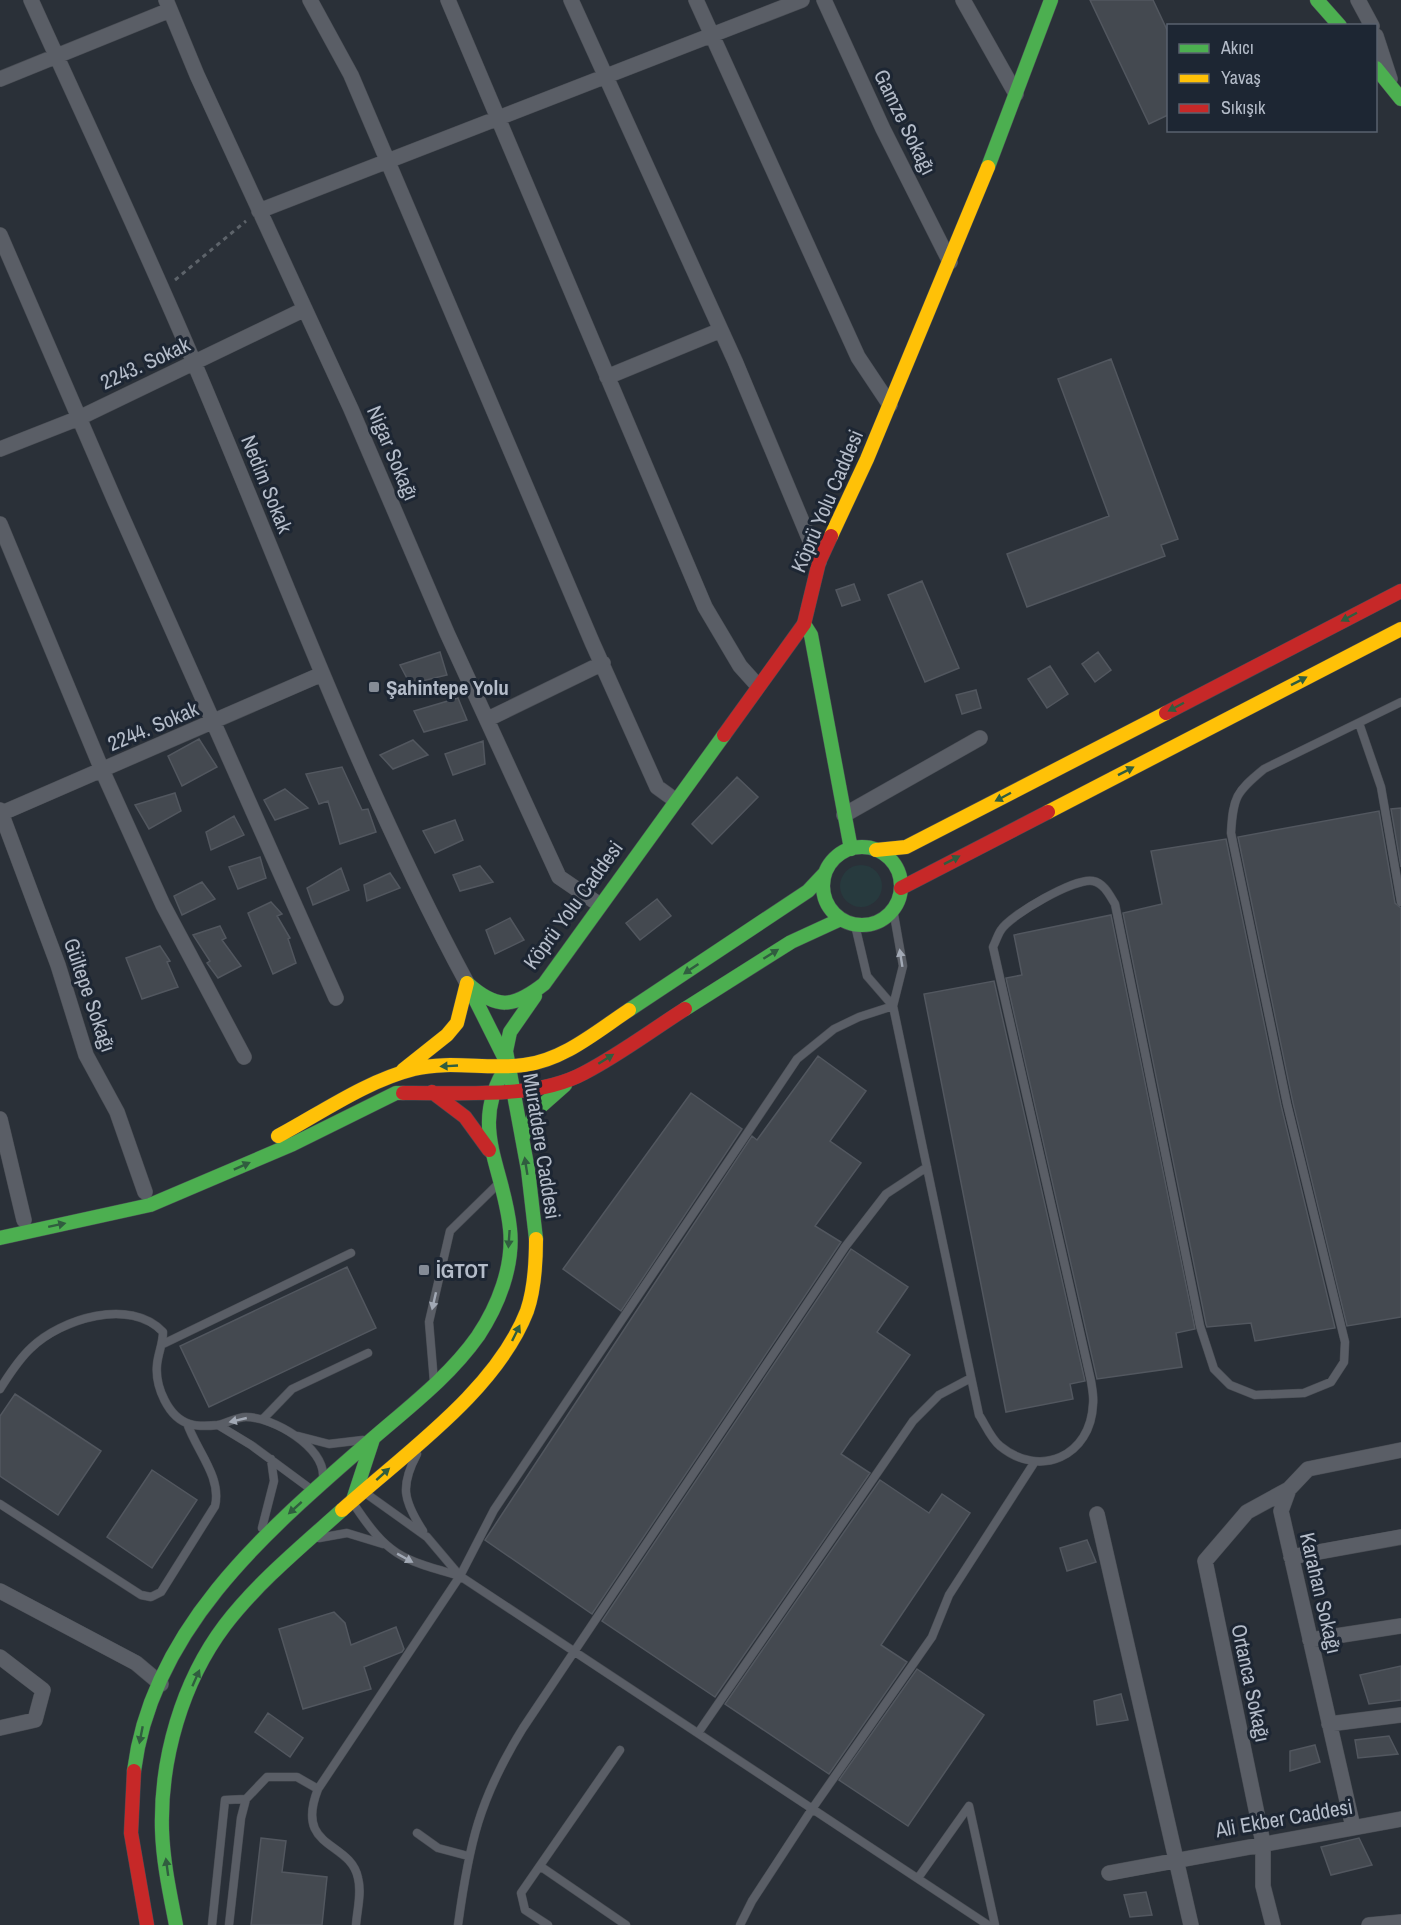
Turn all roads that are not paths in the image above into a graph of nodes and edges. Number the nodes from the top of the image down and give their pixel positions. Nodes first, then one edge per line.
1 (31, 0) edge
2 (310, 0) edge
3 (448, 0) edge
4 (571, 0) edge
5 (696, 0) edge
6 (802, 0) edge
7 (824, 0) edge
8 (963, 0) edge
9 (1051, 0) edge
10 (1317, 0) edge
11 (1363, 1) edge
12 (168, 5) edge
13 (1338, 24) edge
14 (1371, 24) edge
15 (712, 35) junction
16 (1377, 39) edge
17 (56, 56) junction
18 (1377, 69) edge
19 (604, 76) junction
20 (0, 79) edge
21 (1016, 94) junction
22 (1397, 94) edge
23 (498, 118) junction
24 (387, 161) junction
25 (259, 211) junction
26 (0, 234) edge
27 (950, 262) junction
28 (305, 309) junction
29 (721, 330) junction
30 (194, 363) junction
31 (607, 378) junction
32 (890, 405) junction
33 (79, 417) junction
34 (0, 449) edge
35 (0, 524) edge
36 (5, 550) edge
37 (819, 562) junction
38 (1401, 591) edge
39 (804, 624) junction
40 (1401, 629) edge
41 (603, 663) junction
42 (322, 674) junction
43 (758, 686) junction
44 (1401, 702) edge
45 (488, 718) junction
46 (214, 723) junction
47 (1359, 723) junction
48 (980, 738) dead end
49 (102, 770) junction
50 (675, 800) junction
51 (1, 813) edge
52 (844, 815) junction
53 (851, 849) junction
54 (876, 850) junction
55 (824, 874) junction
56 (901, 888) junction
57 (1401, 902) edge
58 (600, 905) junction
59 (893, 909) junction
60 (841, 919) junction
61 (855, 925) junction
62 (550, 976) junction
63 (466, 983) junction
64 (336, 998) dead end
65 (893, 1006) junction
66 (244, 1057) dead end
67 (508, 1064) junction
68 (583, 1074) junction
69 (394, 1076) junction
70 (513, 1091) junction
71 (432, 1092) junction
72 (490, 1092) junction
73 (0, 1119) edge
74 (522, 1138) junction
75 (492, 1156) junction
76 (927, 1167) junction
77 (501, 1182) junction
78 (145, 1192) junction
79 (24, 1220) junction
80 (0, 1224) edge
81 (0, 1238) edge
82 (351, 1253) dead end
83 (162, 1344) junction
84 (368, 1353) dead end
85 (971, 1378) junction
86 (434, 1386) junction
87 (0, 1389) edge
88 (263, 1419) junction
89 (187, 1424) junction
90 (218, 1425) junction
91 (294, 1434) junction
92 (427, 1434) junction
93 (373, 1438) junction
94 (1401, 1450) edge
95 (271, 1459) junction
96 (1034, 1463) junction
97 (318, 1488) junction
98 (1289, 1489) junction
99 (364, 1491) junction
100 (352, 1502) junction
101 (0, 1504) edge
102 (1097, 1514) dead end
103 (427, 1537) junction
104 (1401, 1537) edge
105 (309, 1540) junction
106 (257, 1542) junction
107 (383, 1544) junction
108 (1291, 1557) junction
109 (460, 1576) junction
110 (0, 1590) edge
111 (1401, 1626) edge
112 (1310, 1640) junction
113 (575, 1651) junction
114 (0, 1657) edge
115 (161, 1684) junction
116 (1401, 1715) edge
117 (1329, 1724) junction
118 (0, 1728) edge
119 (699, 1733) junction
120 (620, 1750) dead end
121 (318, 1789) junction
122 (246, 1799) junction
123 (812, 1809) junction
124 (1401, 1819) edge
125 (1353, 1827) junction
126 (417, 1833) dead end
127 (1263, 1844) junction
128 (468, 1856) junction
129 (1174, 1859) junction
130 (540, 1866) junction
131 (1109, 1873) dead end
132 (918, 1878) junction
133 (1401, 1922) edge
134 (147, 1925) edge
135 (176, 1925) edge
136 (213, 1925) edge
137 (230, 1925) edge
138 (356, 1925) edge
139 (458, 1925) edge
140 (548, 1925) edge
141 (626, 1925) edge
142 (740, 1925) edge
143 (988, 1925) edge
144 (995, 1925) edge
145 (1191, 1925) edge
146 (1273, 1925) edge
147 (1369, 1925) edge

1 - 17 street, Nedim Sokak
2 - 24 street
3 - 23 street
4 - 19 street
5 - 15 street
6 - 15 street
7 - 27 street, Gamze Sokağı
8 - 21 street
9 - 21 main road, Köprü Yolu Caddesi
10 - 13 main road
11 - 14 street
12 - 17 street
12 - 25 street, Nigar Sokağı
15 - 19 street
15 - 32 street
16 - 22 street
17 - 20 street
17 - 30 street, Nedim Sokak
18 - 22 main road
19 - 23 street
19 - 29 street
21 - 27 main road, Köprü Yolu Caddesi
23 - 24 street
23 - 31 street
24 - 25 street
24 - 41 street
25 - 28 street, Nigar Sokağı
26 - 33 street
27 - 32 main road, Köprü Yolu Caddesi
28 - 30 street, 2243. Sokak
28 - 45 street, Nigar Sokağı
29 - 31 street
29 - 37 street
30 - 33 street, 2243. Sokak
30 - 42 street, Nedim Sokak
31 - 43 street
32 - 37 main road, Köprü Yolu Caddesi
33 - 34 street, 2243. Sokak
33 - 46 street
35 - 36 street
36 - 49 street
37 - 39 main road, Köprü Yolu Caddesi
38 -> 54 main road
39 - 43 main road, Köprü Yolu Caddesi
39 - 52 main road
56 -> 40 main road
41 - 45 street
41 - 50 street
42 - 46 street, 2244. Sokak
42 - 63 street, Nedim Sokak
43 - 50 main road, Köprü Yolu Caddesi
44 - 47 lane
45 - 58 street, Nigar Sokağı
46 - 49 street, 2244. Sokak
46 - 64 street
47 - 57 lane
47 - 96 lane
48 - 52 street
49 - 51 street, 2244. Sokak
49 - 66 street
50 - 58 main road, Köprü Yolu Caddesi
51 - 78 street, Gültepe Sokağı
52 - 53 main road
53 - 54 main road
53 - 55 main road
54 - 56 main road
55 - 60 main road
55 -> 67 main road
56 - 59 main road
58 - 62 main road, Köprü Yolu Caddesi
59 - 61 main road
65 -> 59 lane
60 - 61 main road
68 -> 60 main road
61 - 65 lane
62 - 63 main road, Köprü Yolu Caddesi
62 - 67 main road
63 - 67 main road
63 - 69 main road
65 - 76 lane
65 - 109 lane
67 -> 69 main road
67 - 70 main road, Muratdere Caddesi
67 - 72 main road, Muratdere Caddesi
68 - 70 main road
68 - 74 main road
69 - 78 main road
70 - 72 main road
70 - 74 main road, Muratdere Caddesi
71 - 72 main road
71 - 75 main road
81 -> 71 main road
72 - 75 main road, Muratdere Caddesi
73 - 79 street
92 -> 74 main road, Muratdere Caddesi
75 - 77 main road, Muratdere Caddesi
76 - 85 lane
76 - 113 lane
77 -> 86 main road, Muratdere Caddesi
77 -> 86 lane
78 - 79 main road
79 - 80 main road
82 - 83 lane
83 - 87 lane
83 - 89 lane
84 - 88 lane
85 - 96 lane
85 - 119 lane
86 - 93 main road, Muratdere Caddesi
88 -> 90 lane
88 - 91 lane
89 - 90 lane
89 - 101 lane
90 - 95 lane
91 - 93 lane
91 - 97 lane
99 -> 92 main road, Muratdere Caddesi
92 - 103 lane
93 - 97 main road, Muratdere Caddesi
93 - 100 main road
94 - 98 street
95 - 97 lane
95 - 106 lane
96 - 123 lane
97 - 105 main road
97 -> 106 main road, Muratdere Caddesi
98 - 108 street, Karahan Sokağı
98 - 127 street, Ortanca Sokağı
99 - 100 main road, Muratdere Caddesi
99 - 103 lane
100 - 105 main road, Muratdere Caddesi
100 - 107 lane
102 - 129 street
103 - 109 lane
104 - 108 street
105 - 107 lane
135 -> 105 main road, Muratdere Caddesi
106 - 115 main road, Muratdere Caddesi
107 -> 109 lane
108 - 112 street, Karahan Sokağı
109 - 113 lane
109 - 121 lane
110 - 115 street
111 - 112 street
112 - 117 street, Karahan Sokağı
113 - 119 lane
113 - 128 lane
114 - 118 street
115 -> 134 main road, Muratdere Caddesi
116 - 117 street
117 - 125 street, Karahan Sokağı
119 - 123 lane
120 - 130 lane
121 - 122 lane
121 - 138 lane
122 - 136 lane
122 - 137 lane
123 - 132 lane
123 - 142 lane
124 - 125 street, Ali Ekber Caddesi
125 - 127 street, Ali Ekber Caddesi
126 - 128 lane
127 - 129 street, Ali Ekber Caddesi
127 - 146 street, Ortanca Sokağı
128 - 139 lane
129 - 131 street, Ali Ekber Caddesi
129 - 145 street
130 - 140 lane
130 - 141 lane
132 - 143 lane
132 - 144 lane
133 - 147 street

